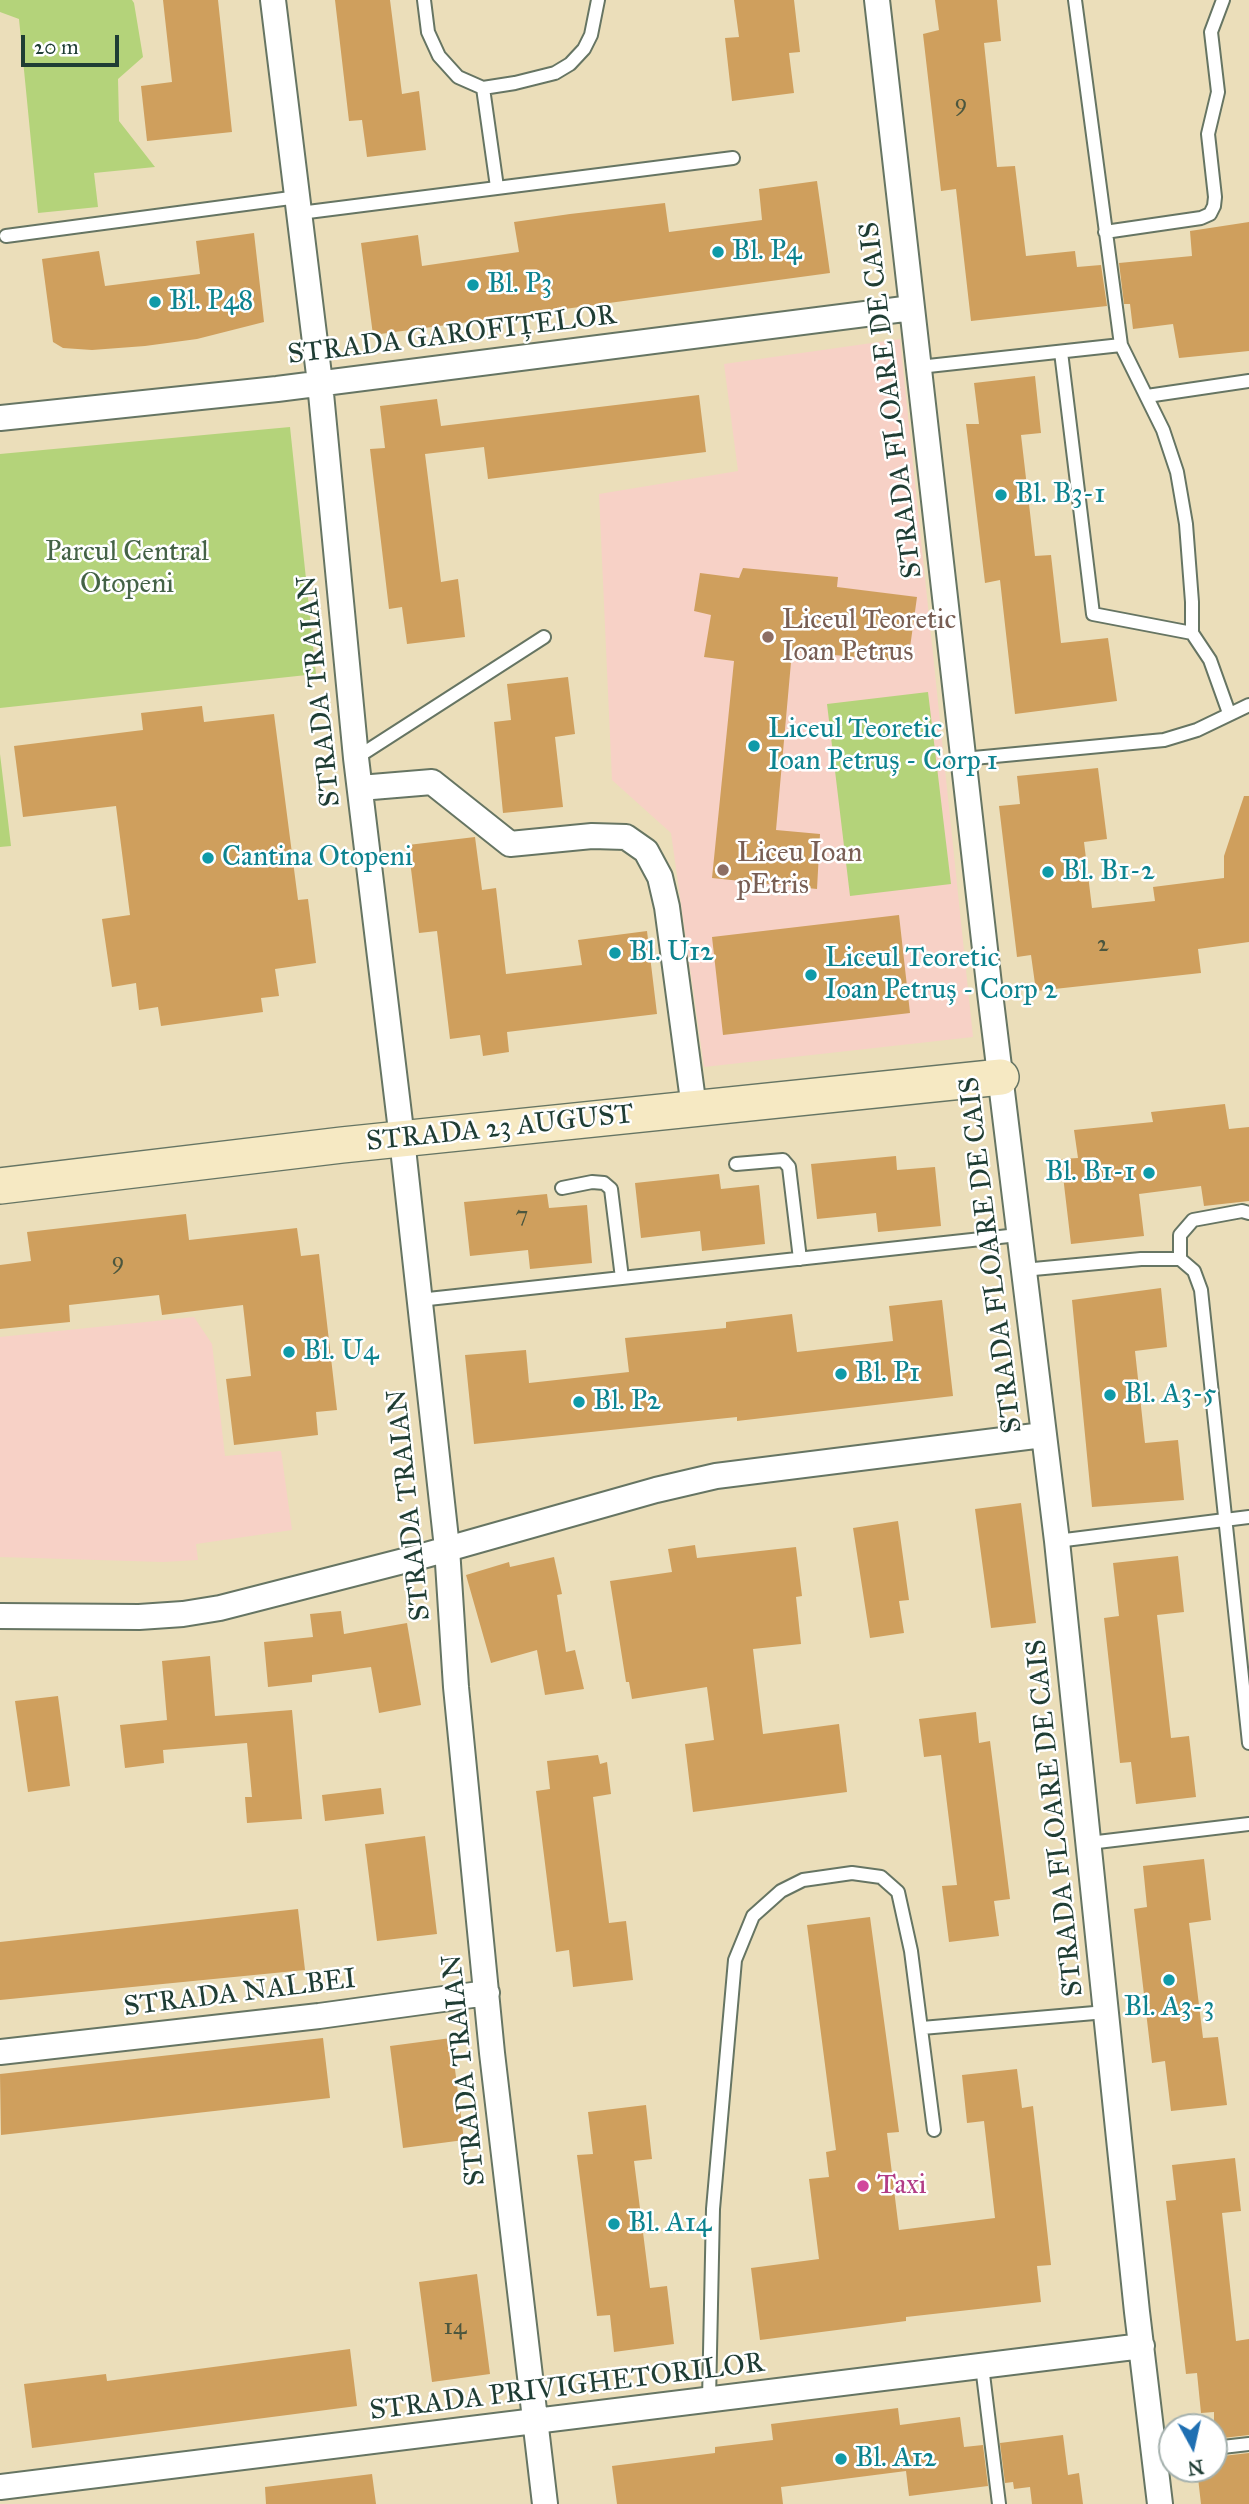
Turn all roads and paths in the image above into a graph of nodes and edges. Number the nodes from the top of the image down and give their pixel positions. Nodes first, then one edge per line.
1 (273, 0) edge
2 (424, 0) edge
3 (598, 0) edge
4 (877, 0) edge
5 (1075, 0) edge
6 (1223, 0) edge
7 (483, 88) junction
8 (733, 158) dead end
9 (496, 187) junction
10 (299, 205) junction
11 (1105, 232) junction
12 (6, 236) dead end
13 (912, 308) junction
14 (1121, 345) junction
15 (1060, 352) junction
16 (919, 367) junction
17 (1249, 381) edge
18 (320, 383) junction
19 (1147, 396) junction
20 (0, 418) edge
21 (1192, 633) junction
22 (544, 637) dead end
23 (1249, 705) edge
24 (1229, 713) junction
25 (356, 758) junction
26 (963, 759) junction
27 (359, 788) junction
28 (1001, 1077) junction
29 (694, 1108) junction
30 (402, 1139) junction
31 (736, 1164) dead end
32 (0, 1186) edge
33 (562, 1188) dead end
34 (1249, 1213) edge
35 (1018, 1235) junction
36 (800, 1259) junction
37 (1180, 1259) junction
38 (1023, 1270) junction
39 (622, 1278) junction
40 (419, 1300) junction
41 (1044, 1435) junction
42 (1249, 1517) edge
43 (1226, 1520) junction
44 (1057, 1541) junction
45 (447, 1548) junction
46 (0, 1616) edge
47 (1249, 1743) edge
48 (1249, 1824) edge
49 (1089, 1843) junction
50 (486, 1993) junction
51 (1107, 2012) junction
52 (922, 2028) junction
53 (0, 2053) edge
54 (934, 2130) dead end
55 (1142, 2346) junction
56 (982, 2366) junction
57 (709, 2400) junction
58 (535, 2422) junction
59 (1249, 2444) edge
60 (1228, 2446) edge
61 (0, 2487) edge
62 (545, 2504) edge
63 (999, 2504) edge
64 (1160, 2504) edge

1 - 10 street, STRADA TRAIAN
2 - 7 lane
3 - 7 lane
4 - 13 street, STRADA FLOARE DE CAIS
5 - 11 lane
6 - 11 lane
7 - 9 lane
8 - 9 lane
9 - 10 lane
10 - 12 lane
10 - 18 street, STRADA TRAIAN
11 - 14 lane
13 - 16 street, STRADA FLOARE DE CAIS
13 - 18 street, STRADA GAROFIȚELOR
14 - 15 lane
14 - 19 lane
15 - 16 lane
15 - 21 lane
16 - 26 street, STRADA FLOARE DE CAIS
17 - 19 lane
18 - 20 street, STRADA GAROFIȚELOR
18 - 25 street, STRADA TRAIAN
19 - 21 lane
21 - 24 lane
22 - 25 lane
23 - 24 lane
24 - 26 lane
25 - 27 street, STRADA TRAIAN
26 - 28 street, STRADA FLOARE DE CAIS
27 - 29 street
27 - 30 street, STRADA TRAIAN
28 - 29 main road, STRADA 23 AUGUST
28 - 35 street, STRADA FLOARE DE CAIS
29 - 30 main road, STRADA 23 AUGUST
30 - 32 main road, STRADA 23 AUGUST
30 - 40 street, STRADA TRAIAN
31 - 36 lane
33 - 39 lane
34 - 37 lane
35 - 36 lane
35 - 38 street, STRADA FLOARE DE CAIS
36 - 39 lane
37 - 38 lane
37 - 43 lane
38 - 41 street, STRADA FLOARE DE CAIS
39 - 40 lane
40 - 45 street, STRADA TRAIAN
41 - 44 street, STRADA FLOARE DE CAIS
41 - 45 street
42 - 43 lane
43 - 44 lane
43 - 47 lane
44 - 49 street, STRADA FLOARE DE CAIS
45 - 46 street
45 - 50 street, STRADA TRAIAN
48 - 49 lane
49 - 51 street, STRADA FLOARE DE CAIS
50 - 53 street, STRADA NALBEI
50 - 58 street, STRADA TRAIAN
51 - 52 lane
51 - 55 street, STRADA FLOARE DE CAIS
52 - 54 lane
52 - 57 lane
55 - 56 street, STRADA PRIVIGHETORILOR
55 - 64 street, STRADA FLOARE DE CAIS
56 - 57 street, STRADA PRIVIGHETORILOR
56 - 63 lane
57 - 58 street, STRADA PRIVIGHETORILOR
58 - 61 street, STRADA PRIVIGHETORILOR
58 - 62 street, STRADA TRAIAN
59 - 60 lane

